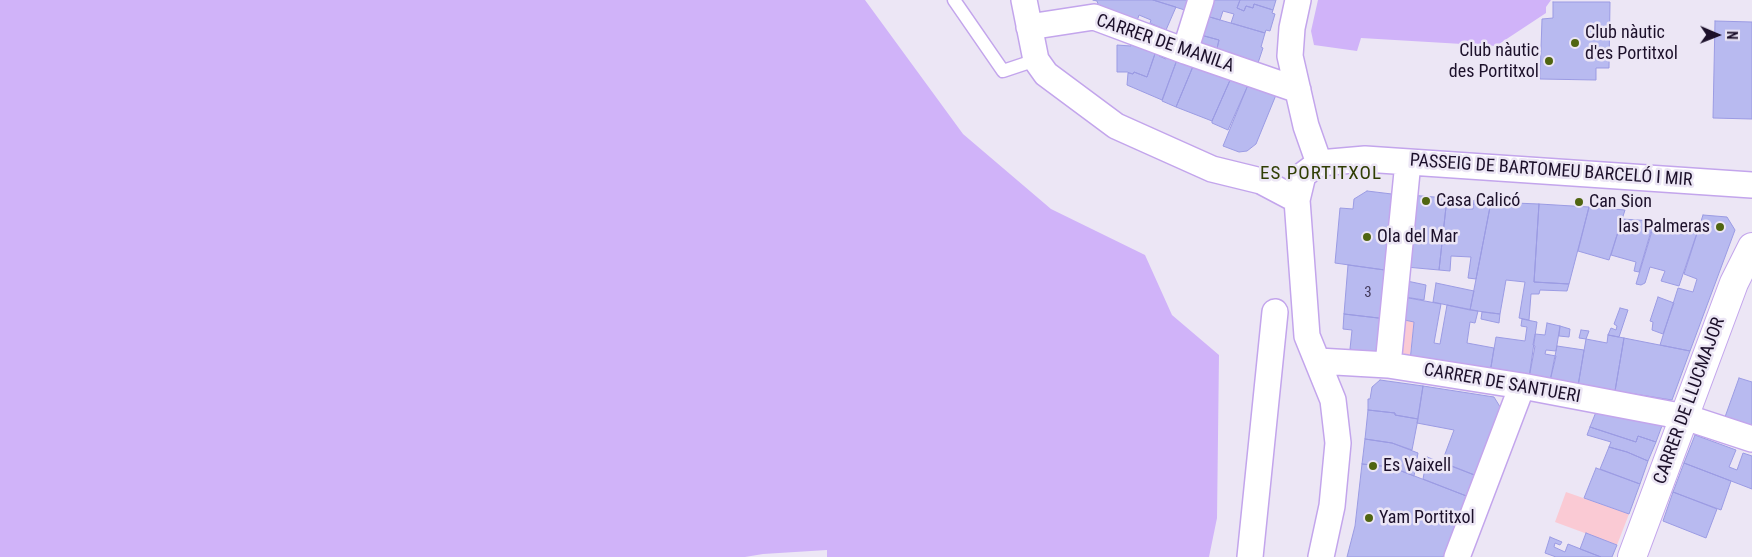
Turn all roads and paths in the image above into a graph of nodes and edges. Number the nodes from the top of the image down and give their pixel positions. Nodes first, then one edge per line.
1 (954, 0) edge
2 (1201, 0) edge
3 (1298, 0) edge
4 (1026, 8) edge
5 (1185, 51) junction
6 (1036, 60) junction
7 (1298, 90) junction
8 (1408, 162) junction
9 (1319, 163) junction
10 (1752, 185) edge
11 (1289, 196) junction
12 (1752, 247) edge
13 (1275, 312) dead end
14 (1318, 361) junction
15 (1388, 365) junction
16 (1522, 386) junction
17 (1685, 417) junction
18 (1752, 439) edge
19 (1250, 557) edge
20 (1321, 557) edge
21 (1457, 557) edge
22 (1632, 557) edge

1 - 6 lane
2 - 5 street
3 - 7 street
4 - 5 street, CARRER DE MANILA
4 - 6 street
5 - 7 street, CARRER DE MANILA
6 - 11 street
7 - 9 street
8 - 9 street, PASSEIG DE BARTOMEU BARCELÓ I MIR
8 - 10 street, PASSEIG DE BARTOMEU BARCELÓ I MIR
8 - 15 street
9 - 11 street
11 - 14 street
12 - 17 street, CARRER DE LLUCMAJOR
13 - 19 street
14 - 15 street, CARRER DE SANTUERI
14 - 20 street
15 - 16 street, CARRER DE SANTUERI
16 - 17 street, CARRER DE SANTUERI
16 - 21 street
17 - 18 street, CARRER DE SANTUERI
17 - 22 street, CARRER DE LLUCMAJOR

